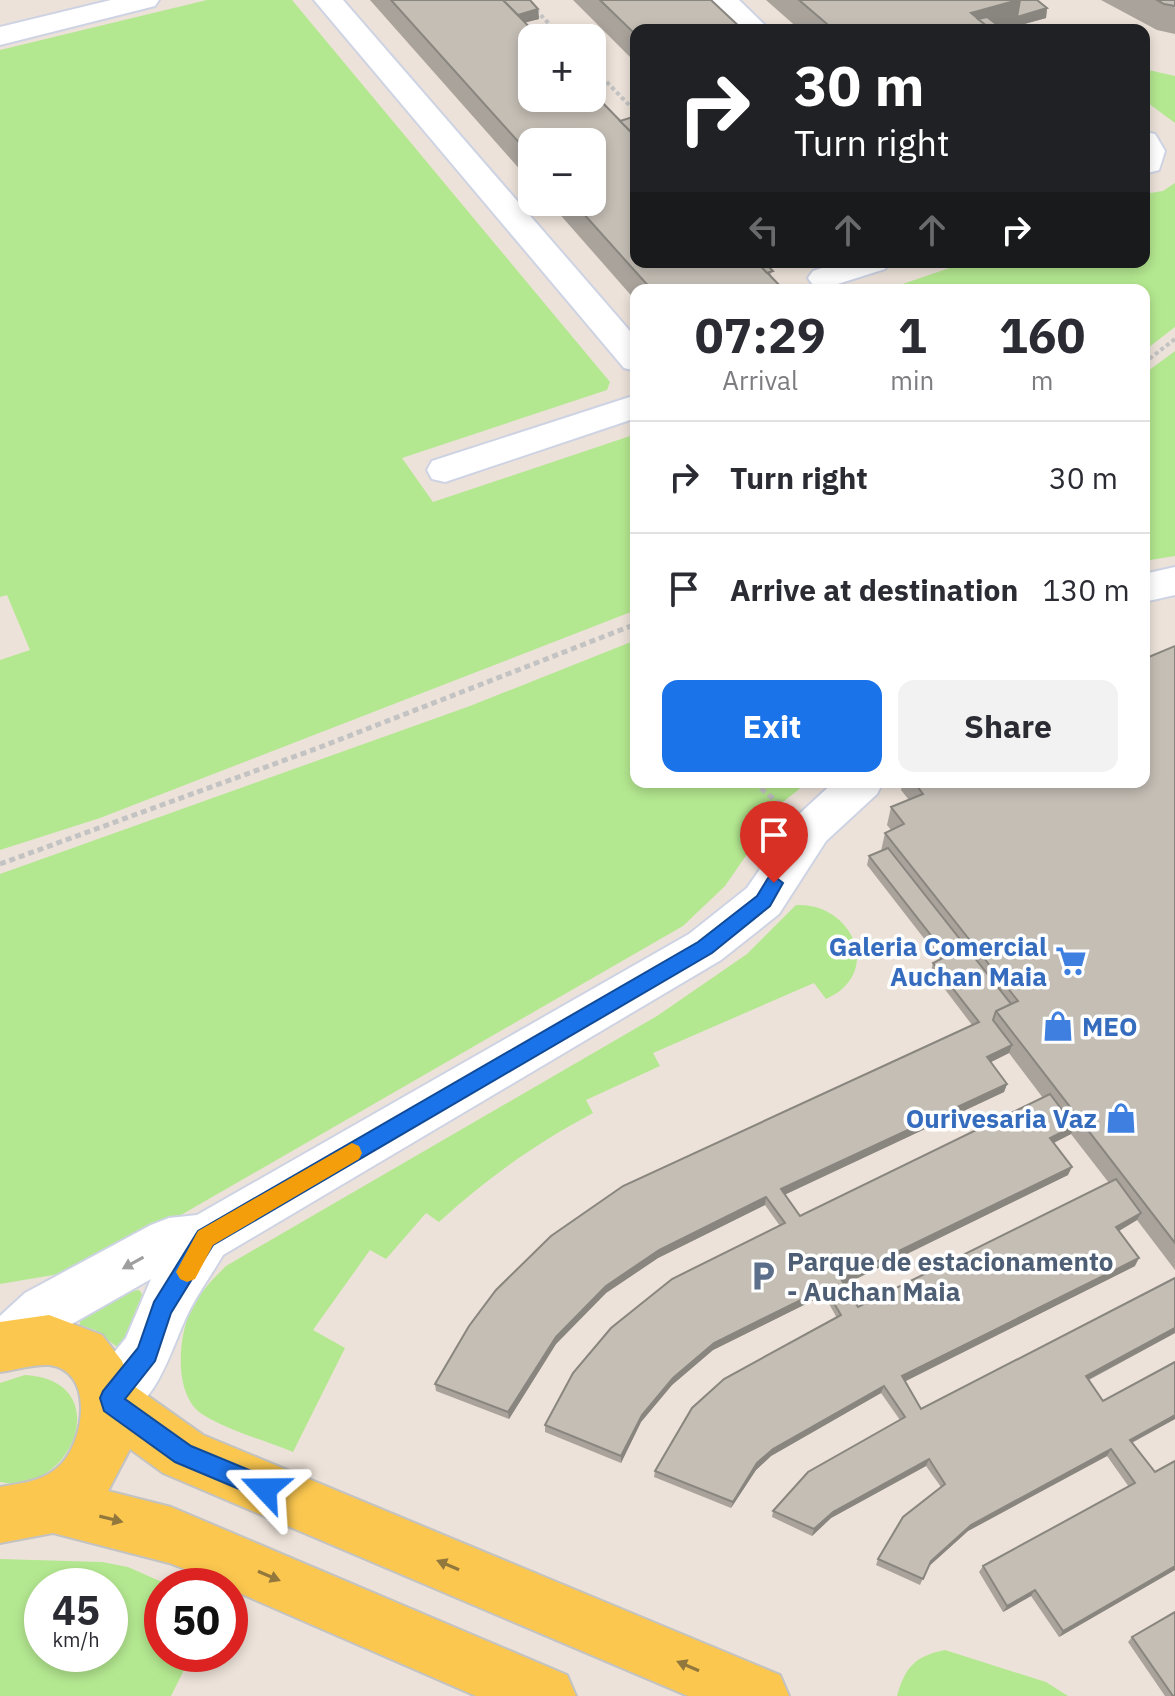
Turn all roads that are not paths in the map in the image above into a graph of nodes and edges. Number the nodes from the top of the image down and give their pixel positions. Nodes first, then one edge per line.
1 (7, 0) edge
2 (145, 0) edge
3 (328, 0) edge
4 (722, 0) edge
5 (749, 24) edge
6 (13, 32) edge
7 (855, 268) edge
8 (825, 278) dead end
9 (630, 353) edge
10 (630, 408) edge
11 (445, 470) dead end
12 (1175, 581) edge
13 (1150, 587) edge
14 (855, 788) edge
15 (205, 1238) junction
16 (2, 1346) edge
17 (112, 1401) junction
18 (26, 1510) edge
19 (546, 1696) edge
20 (759, 1696) edge

1 - 6 street
2 - 6 street
3 - 9 street
4 - 5 street
7 - 8 street
10 - 11 street
12 - 13 street
14 - 15 street
15 -> 16 street
15 - 17 street
16 - 17 main road
17 - 18 main road
20 -> 17 main road
18 -> 19 main road

